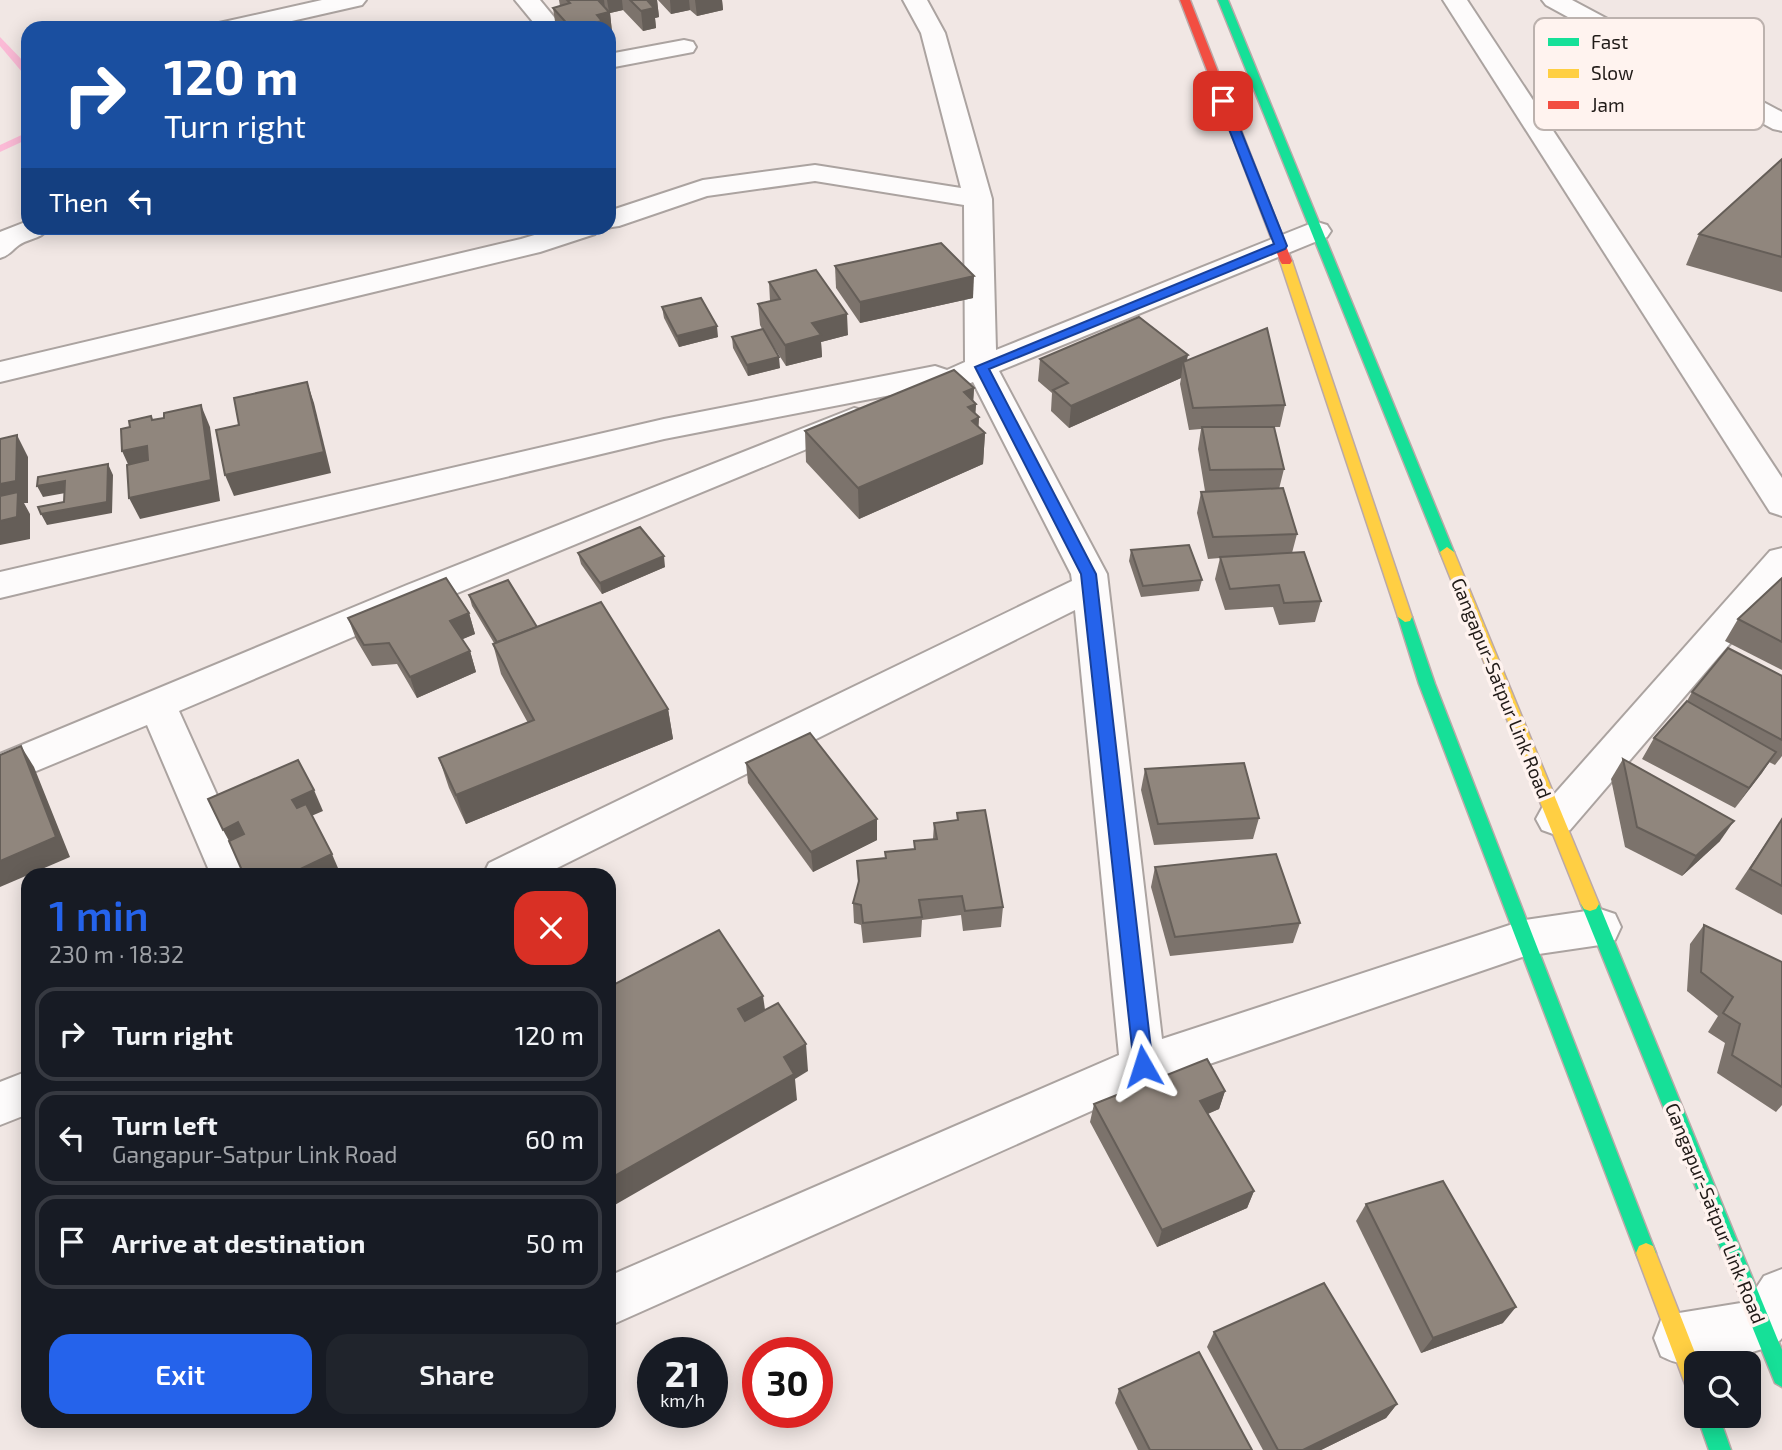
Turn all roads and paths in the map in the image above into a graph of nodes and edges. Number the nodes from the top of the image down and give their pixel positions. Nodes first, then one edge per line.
1 (354, 0) edge
2 (527, 0) edge
3 (915, 0) edge
4 (1185, 0) edge
5 (1223, 0) edge
6 (1455, 0) edge
7 (1554, 0) edge
8 (1587, 18) edge
9 (260, 21) edge
10 (545, 21) edge
11 (684, 47) dead end
12 (616, 60) edge
13 (1764, 113) edge
14 (1534, 122) edge
15 (1782, 123) edge
16 (1539, 130) edge
17 (978, 200) junction
18 (616, 218) edge
19 (1317, 231) junction
20 (21, 234) edge
21 (524, 237) edge
22 (1281, 246) junction
23 (0, 249) edge
24 (981, 367) junction
25 (0, 372) edge
26 (1782, 504) edge
27 (1782, 560) edge
28 (0, 586) edge
29 (1090, 587) junction
30 (157, 705) junction
31 (0, 771) edge
32 (1556, 819) junction
33 (229, 868) edge
34 (518, 868) edge
35 (1600, 927) junction
36 (1525, 938) junction
37 (1143, 1066) junction
38 (21, 1096) edge
39 (0, 1104) edge
40 (616, 1298) edge
41 (1772, 1309) edge
42 (1679, 1338) junction
43 (1684, 1352) edge
44 (1782, 1376) edge
45 (1712, 1428) edge
46 (1720, 1450) edge

1 - 9 street
2 - 10 street
3 - 17 street
4 - 22 main road
5 - 19 main road, Gangapur-Satpur Link Road
6 - 14 street
7 - 8 street
11 - 12 street
13 - 15 street
16 - 26 street
17 - 18 street
17 - 24 street
19 - 22 street
19 - 32 main road, Gangapur-Satpur Link Road
20 - 23 street
21 - 25 street
22 - 24 street
22 - 36 main road
24 - 28 street
24 - 29 street
24 - 30 street
27 - 32 street
29 - 34 street
29 - 37 street
30 - 31 street
30 - 33 street
32 - 35 main road, Gangapur-Satpur Link Road
35 - 36 street
35 - 41 main road, Gangapur-Satpur Link Road
36 - 37 street
36 - 42 main road
37 - 40 street
38 - 39 street
41 - 42 street
41 - 44 main road, Gangapur-Satpur Link Road
42 - 43 main road
45 - 46 main road

